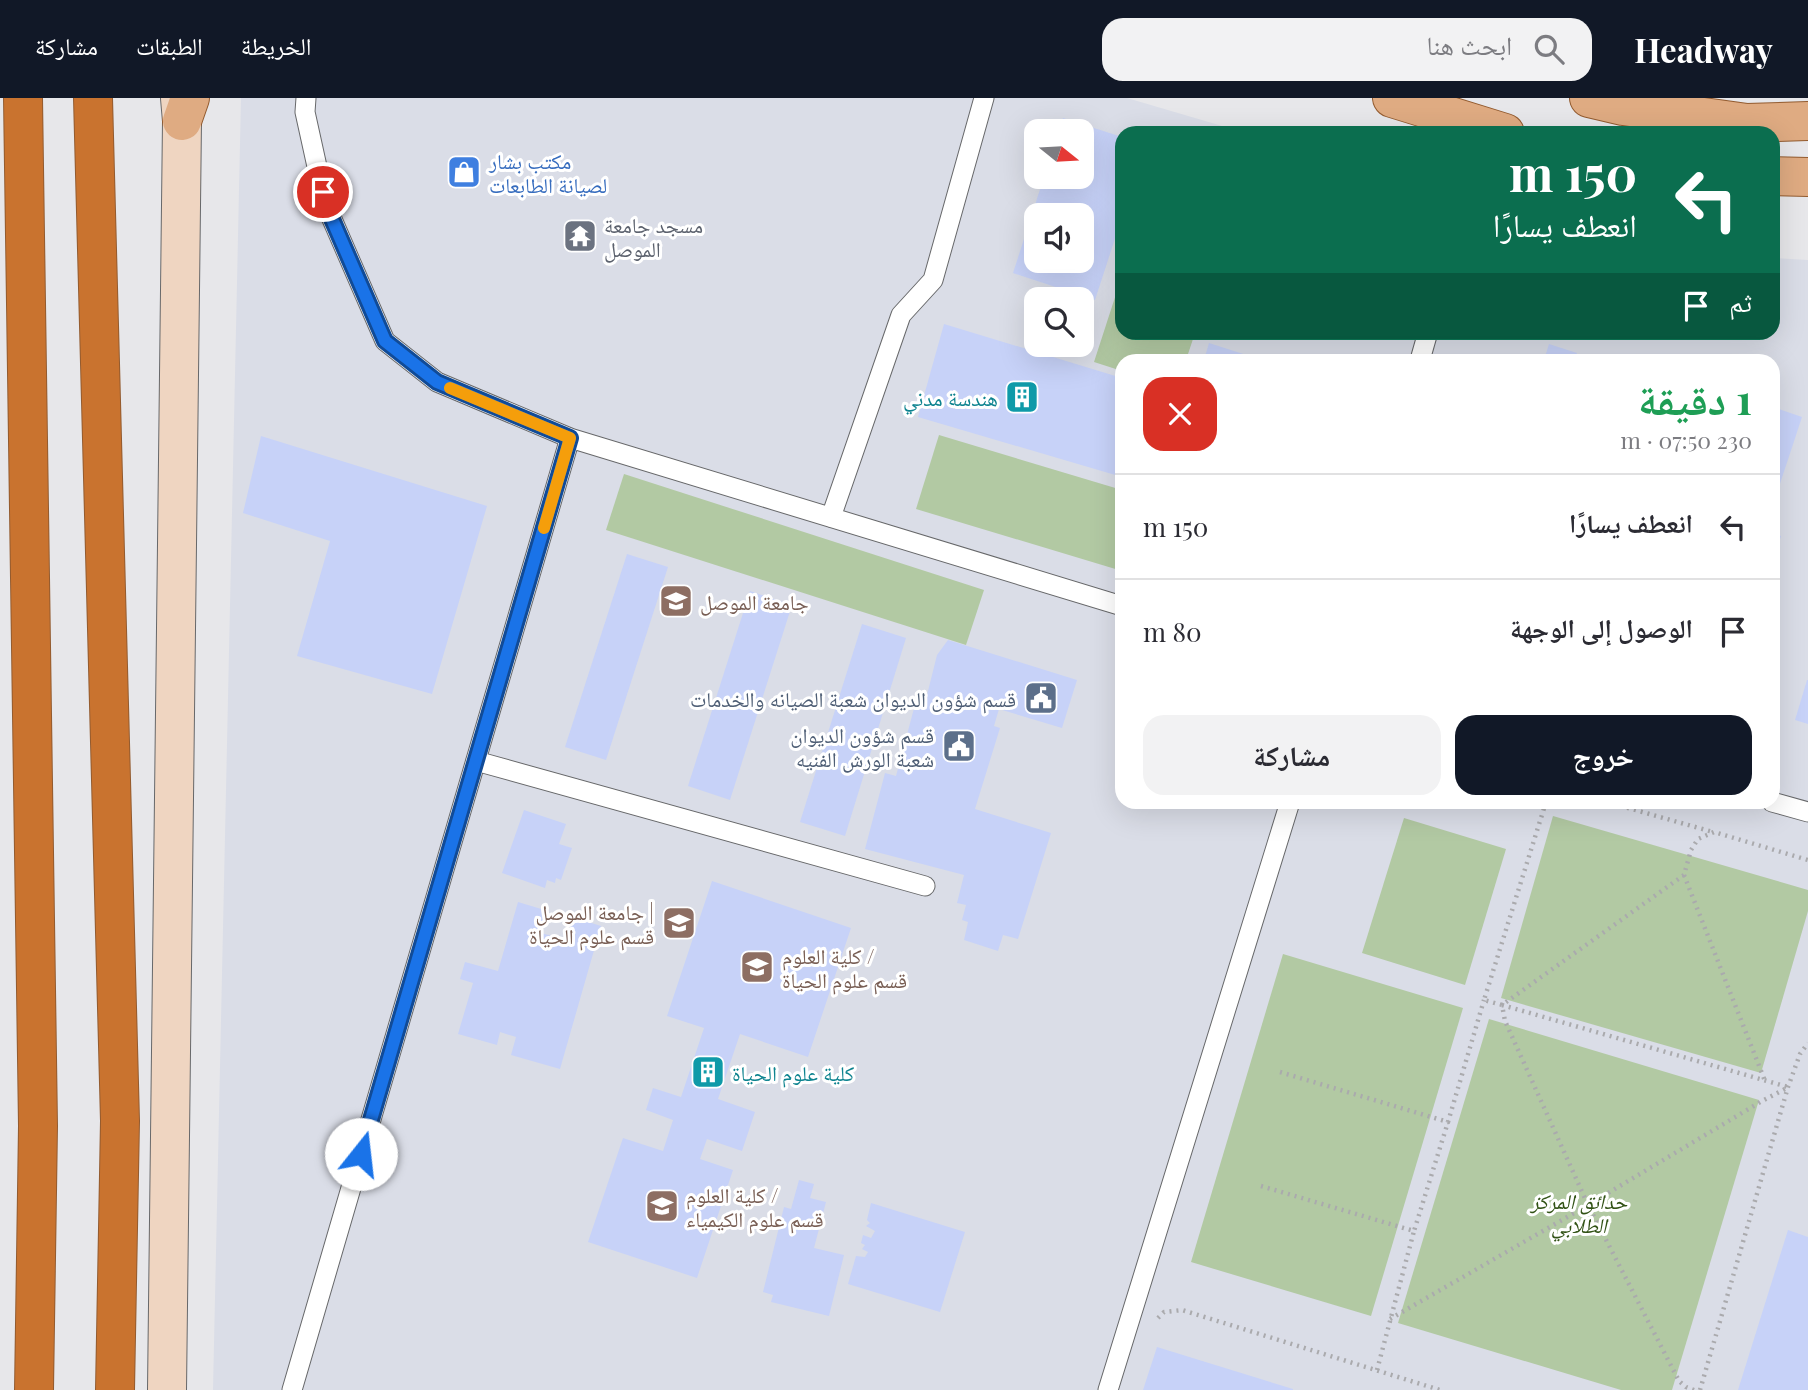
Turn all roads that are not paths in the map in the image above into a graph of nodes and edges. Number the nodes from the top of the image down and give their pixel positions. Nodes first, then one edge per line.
1 (23, 98) edge
2 (93, 98) edge
3 (306, 98) edge
4 (984, 98) edge
5 (1392, 98) edge
6 (1590, 98) edge
7 (184, 106) edge
8 (1808, 121) edge
9 (1480, 126) edge
10 (1780, 176) edge
11 (1808, 177) edge
12 (570, 438) junction
13 (831, 517) junction
14 (1115, 604) edge
15 (476, 761) junction
16 (1780, 804) edge
17 (1288, 809) edge
18 (1808, 812) edge
19 (925, 886) dead end
20 (34, 1390) edge
21 (115, 1390) edge
22 (167, 1390) edge
23 (292, 1390) edge
24 (1108, 1390) edge

1 - 20 highway
2 - 21 highway
3 - 12 lane
4 - 13 lane
5 - 9 main road
6 - 8 main road
7 - 22 main road
10 - 11 main road
12 - 13 lane
12 - 15 lane
13 - 14 lane
15 - 19 lane
15 - 23 lane
16 - 18 lane
17 - 24 lane

